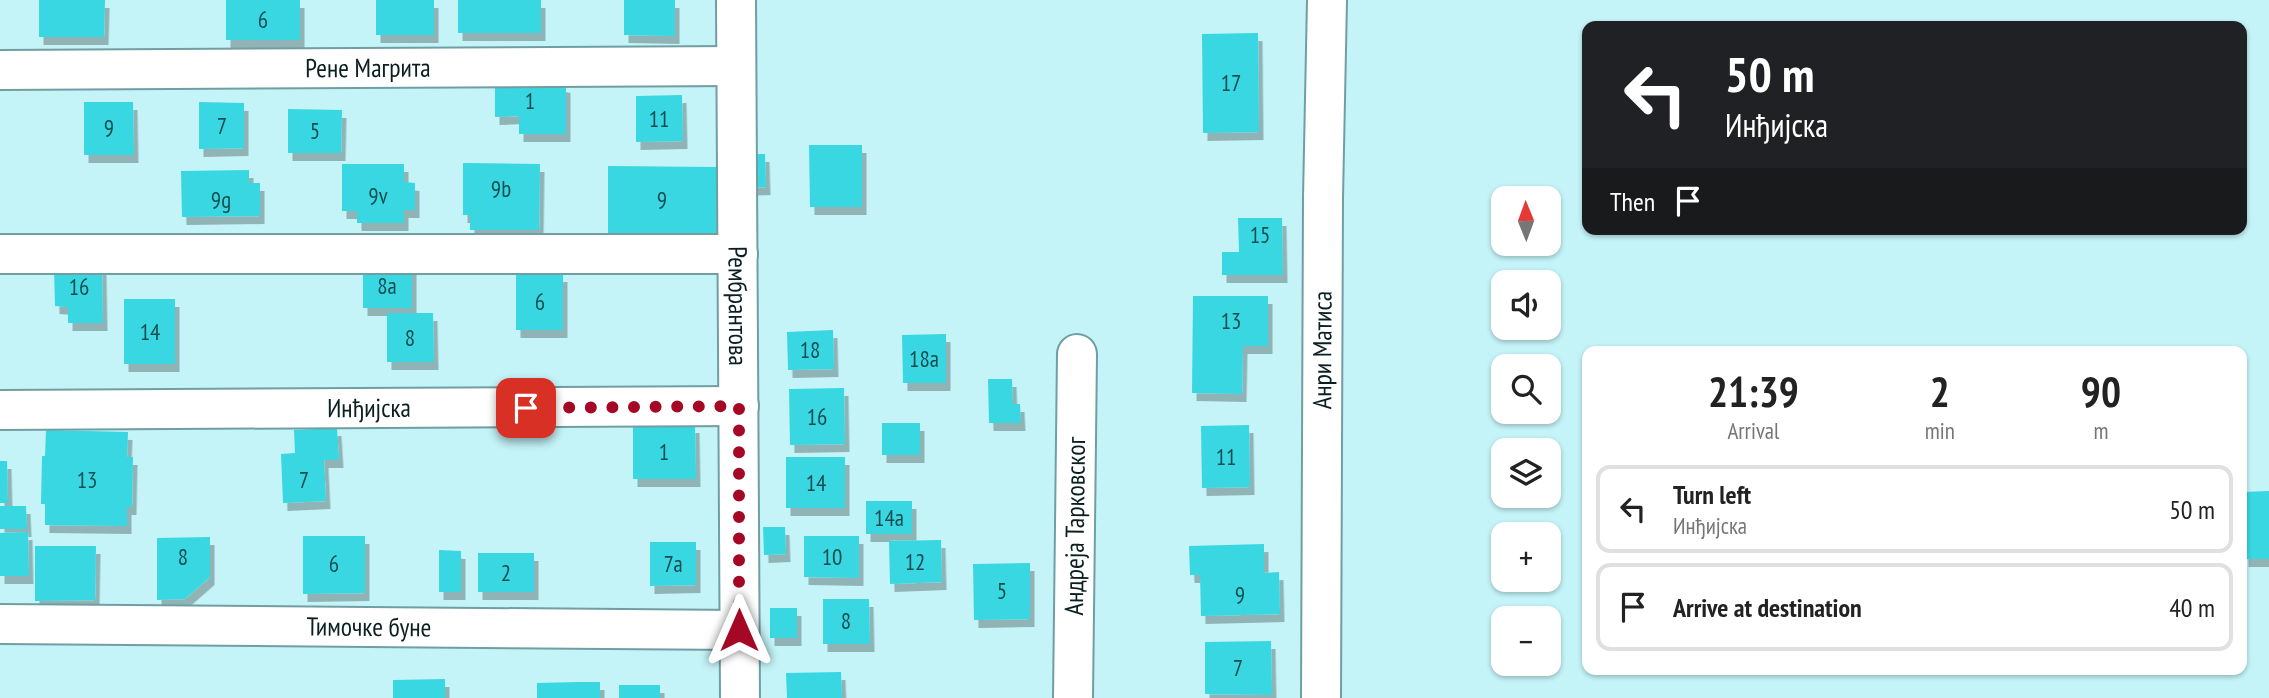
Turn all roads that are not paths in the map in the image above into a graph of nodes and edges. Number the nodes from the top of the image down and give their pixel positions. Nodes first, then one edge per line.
1 (736, 0) edge
2 (1327, 0) edge
3 (736, 66) junction
4 (0, 70) edge
5 (0, 254) edge
6 (738, 254) junction
7 (1077, 354) dead end
8 (739, 406) junction
9 (0, 410) edge
10 (0, 624) edge
11 (739, 630) junction
12 (740, 698) edge
13 (1073, 698) edge
14 (1321, 698) edge

1 - 3 street, Рембрантова
2 - 14 street, Анри Матиса
3 - 4 street, Рене Магрита
3 - 6 street, Рембрантова
5 - 6 street
6 - 8 street, Рембрантова
7 - 13 street, Андреја Тарковског
8 - 9 street, Инђијска
8 - 11 street, Рембрантова
10 - 11 street, Тимочке буне
11 - 12 street, Рембрантова

